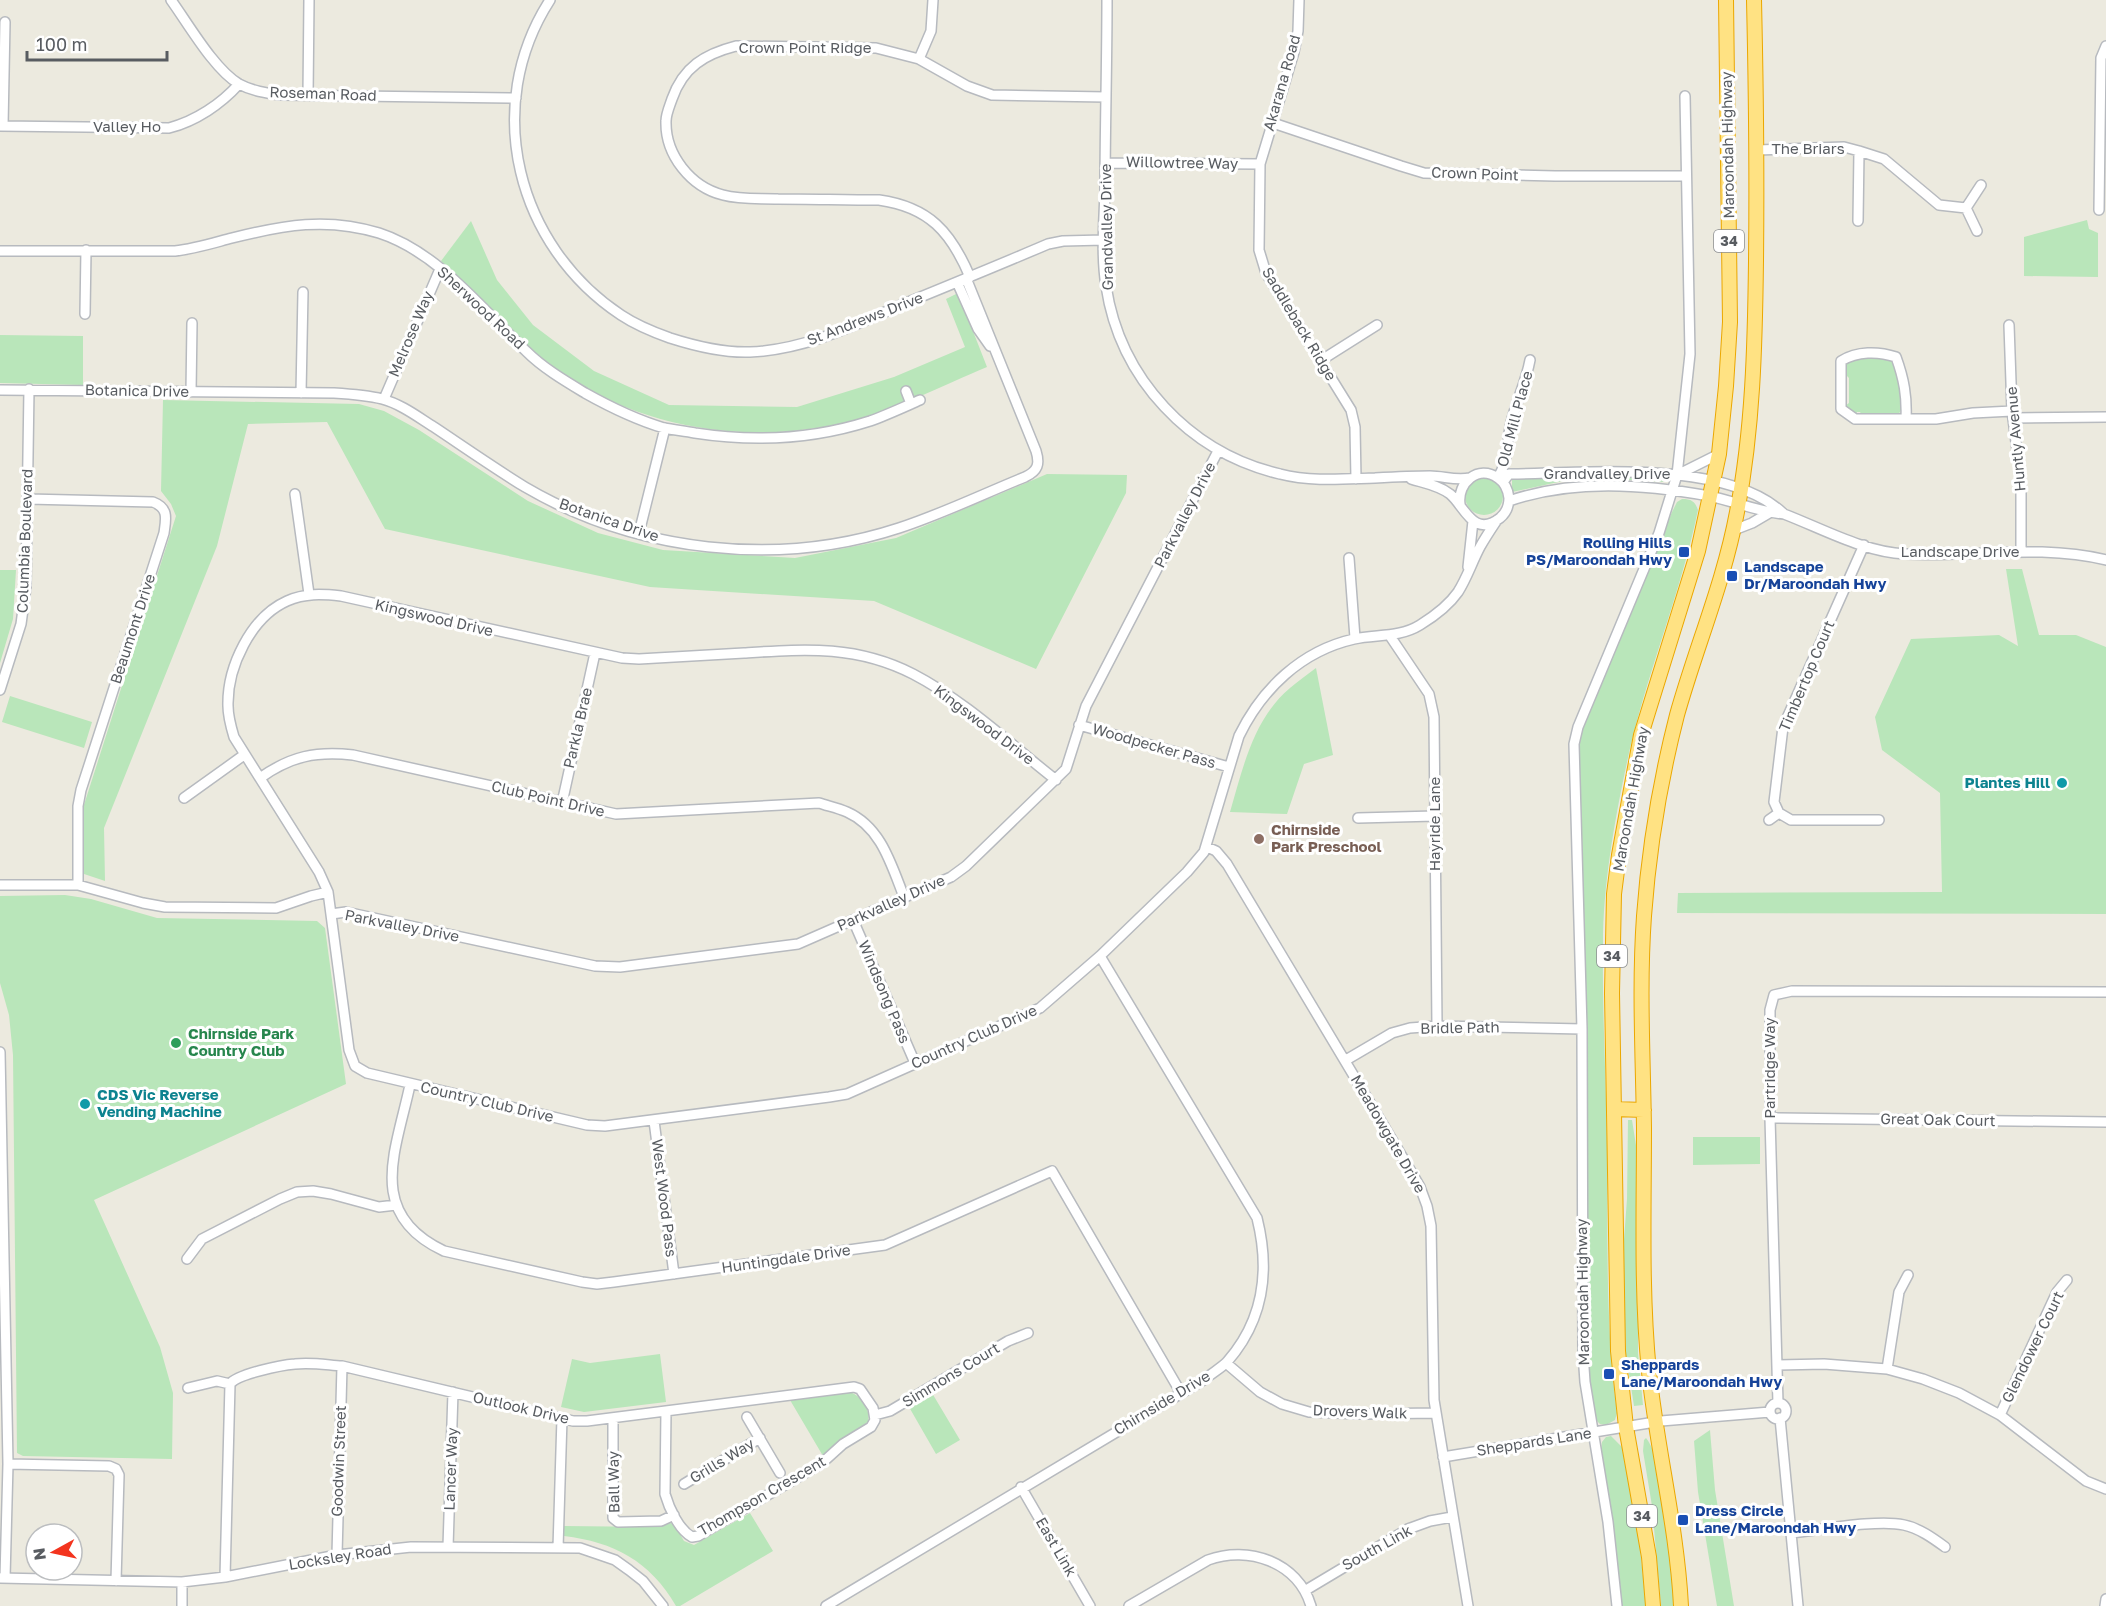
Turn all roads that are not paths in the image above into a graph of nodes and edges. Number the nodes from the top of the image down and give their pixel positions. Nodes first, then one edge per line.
1 (171, 0) edge
2 (309, 0) edge
3 (550, 0) edge
4 (933, 0) edge
5 (1107, 0) edge
6 (1299, 0) edge
7 (1726, 0) edge
8 (1754, 0) edge
9 (5, 22) dead end
10 (2106, 46) edge
11 (919, 59) junction
12 (239, 84) junction
13 (308, 95) junction
14 (1685, 96) dead end
15 (1106, 97) junction
16 (516, 98) junction
17 (1273, 123) junction
18 (2, 126) edge
19 (1757, 150) junction
20 (1859, 151) junction
21 (1105, 163) junction
22 (1260, 164) junction
23 (1686, 176) junction
24 (1981, 185) dead end
25 (1966, 208) junction
26 (2099, 210) dead end
27 (1858, 221) dead end
28 (1977, 231) dead end
29 (1104, 240) junction
30 (86, 250) junction
31 (0, 251) edge
32 (440, 269) junction
33 (964, 279) junction
34 (303, 292) dead end
35 (85, 314) dead end
36 (192, 323) dead end
37 (1377, 325) dead end
38 (2009, 325) dead end
39 (1530, 360) dead end
40 (1320, 361) junction
41 (29, 389) junction
42 (0, 390) edge
43 (906, 391) dead end
44 (191, 392) junction
45 (301, 393) junction
46 (384, 399) junction
47 (2012, 415) junction
48 (2106, 417) edge
49 (1906, 419) junction
50 (665, 428) junction
51 (1218, 451) junction
52 (1719, 454) junction
53 (1677, 475) junction
54 (1403, 477) junction
55 (1470, 478) junction
56 (1356, 479) junction
57 (1500, 480) junction
58 (1714, 482) junction
59 (1741, 488) junction
60 (1673, 490) junction
61 (295, 494) dead end
62 (1710, 496) junction
63 (28, 498) junction
64 (1509, 501) junction
65 (1739, 503) junction
66 (1460, 504) junction
67 (1769, 513) junction
68 (1784, 514) junction
69 (1497, 520) junction
70 (1473, 521) junction
71 (1734, 530) junction
72 (639, 533) junction
73 (1864, 545) junction
74 (2021, 552) junction
75 (1349, 558) dead end
76 (2106, 560) edge
77 (1467, 575) junction
78 (309, 594) junction
79 (1390, 636) junction
80 (1355, 639) junction
81 (595, 653) junction
82 (0, 690) edge
83 (1079, 725) junction
84 (244, 755) junction
85 (1229, 767) junction
86 (260, 778) junction
87 (1056, 780) junction
88 (184, 798) dead end
89 (562, 803) junction
90 (1779, 813) junction
91 (1435, 816) junction
92 (1358, 818) dead end
93 (1769, 820) dead end
94 (1879, 820) dead end
95 (1207, 847) junction
96 (0, 885) edge
97 (78, 885) junction
98 (328, 892) junction
99 (904, 897) junction
100 (331, 914) junction
101 (853, 920) junction
102 (1100, 956) junction
103 (2106, 992) edge
104 (1437, 1026) junction
105 (1582, 1029) junction
106 (0, 1052) edge
107 (1346, 1060) junction
108 (915, 1063) junction
109 (355, 1066) joint
110 (410, 1085) junction
111 (1614, 1110) junction
112 (1644, 1110) junction
113 (1770, 1118) junction
114 (654, 1121) junction
115 (2106, 1122) edge
116 (396, 1205) junction
117 (186, 1259) dead end
118 (674, 1274) junction
119 (1908, 1275) dead end
120 (2067, 1280) dead end
121 (1028, 1334) dead end
122 (1226, 1363) junction
123 (1778, 1365) junction
124 (342, 1366) junction
125 (1887, 1369) junction
126 (230, 1384) junction
127 (188, 1388) dead end
128 (453, 1392) junction
129 (1181, 1393) junction
130 (1778, 1403) junction
131 (666, 1411) junction
132 (1770, 1412) junction
133 (1436, 1413) junction
134 (875, 1415) junction
135 (2000, 1415) junction
136 (747, 1417) dead end
137 (562, 1418) junction
138 (613, 1418) junction
139 (1780, 1418) junction
140 (1656, 1422) junction
141 (1626, 1427) junction
142 (1593, 1432) junction
143 (760, 1438) junction
144 (1443, 1457) junction
145 (8, 1464) junction
146 (780, 1473) dead end
147 (684, 1484) dead end
148 (1021, 1487) junction
149 (2106, 1489) edge
150 (674, 1515) junction
151 (1452, 1517) junction
152 (1791, 1533) junction
153 (448, 1547) junction
154 (1945, 1547) dead end
155 (558, 1548) junction
156 (336, 1555) junction
157 (225, 1577) junction
158 (3, 1578) edge
159 (116, 1581) junction
160 (182, 1582) junction
161 (1306, 1590) junction
162 (2106, 1599) edge
163 (662, 1605) edge
164 (182, 1606) edge
165 (826, 1606) edge
166 (1090, 1606) edge
167 (1129, 1606) edge
168 (1311, 1606) edge
169 (1468, 1606) edge
170 (1617, 1606) edge
171 (1653, 1606) edge
172 (1681, 1606) edge
173 (1798, 1606) edge
174 (2105, 1606) edge

1 - 12 street, Roseman Road
2 - 13 street
3 - 16 street, St Andrews Drive
4 - 11 street
5 - 15 street, Grandvalley Drive
6 - 17 street, Akarana Road
7 - 52 highway, Maroondah Highway / 34
8 - 19 highway, Maroondah Highway / 34
9 - 18 street
10 - 26 street
11 - 15 street, Crown Point Ridge
11 - 33 street, Crown Point Ridge
12 - 13 street, Roseman Road
12 - 18 street, Valley Ho
13 - 16 street, Roseman Road
14 - 23 street, Maroondah Highway
15 - 21 street, Grandvalley Drive
16 - 33 street, St Andrews Drive
17 - 22 street, Akarana Road
17 - 23 street, Crown Point
19 - 20 street, The Briars
19 - 59 highway, Maroondah Highway / 34
20 - 25 street, The Briars
20 - 27 street, The Briars
21 - 22 street, Willowtree Way
21 - 29 street, Grandvalley Drive
22 - 40 street, Saddleback Ridge
23 - 53 street, Maroondah Highway
24 - 25 street
25 - 28 street
29 - 33 street, St Andrews Drive
29 - 51 street, Grandvalley Drive
30 - 31 street, Sherwood Road
30 - 32 street, Sherwood Road
30 - 35 street
32 - 46 street, Melrose Way
32 - 50 street, Sherwood Road
33 - 72 street, Botanica Drive
34 - 45 street
36 - 44 street
37 - 40 street
38 - 47 street, Huntly Avenue
39 - 57 street, Old Mill Place
40 - 56 street, Saddleback Ridge
41 - 42 street, Botanica Drive
41 - 44 street, Botanica Drive
41 - 63 street, Columbia Boulevard
43 - 50 street, Sherwood Road
44 - 45 street, Botanica Drive
45 - 46 street, Botanica Drive
46 - 72 street, Botanica Drive
47 - 48 street
47 - 49 street
47 - 74 street, Huntly Avenue
49 - 49 street
50 - 72 street
51 - 56 street, Grandvalley Drive
51 - 83 street, Parkvalley Drive
52 - 53 street
52 - 58 highway, Maroondah Highway / 34
53 - 57 street, Grandvalley Drive
53 - 58 street, Grandvalley Drive
53 - 60 street, Maroondah Highway
54 - 55 street, Grandvalley Drive
54 - 56 street, Grandvalley Drive
54 - 66 street, Grandvalley Drive
55 - 57 street
55 - 66 street
57 - 64 street
58 - 59 street, Landscape Drive
58 - 62 highway, Maroondah Highway / 34
59 - 65 highway, Maroondah Highway / 34
59 - 68 street, Landscape Drive
60 - 62 street, Grandvalley Drive
60 - 64 street, Grandvalley Drive
60 - 105 street, Maroondah Highway
61 - 78 street
62 - 65 street, Landscape Drive
62 - 111 highway, Maroondah Highway / 34
63 - 82 street, Columbia Boulevard
63 - 97 street, Beaumont Drive
64 - 69 street
65 - 67 street, Landscape Drive
65 - 71 highway, Maroondah Highway / 34
66 - 70 street
67 - 68 street, Landscape Drive
67 - 71 street
68 - 73 street, Landscape Drive
69 - 70 street
69 - 77 street, Country Club Drive
70 - 77 street, Country Club Drive
71 - 112 highway, Maroondah Highway / 34
73 - 74 street, Landscape Drive
73 - 90 street, Timbertop Court
74 - 76 street, Landscape Drive
75 - 80 street
77 - 79 street, Country Club Drive
78 - 81 street, Kingswood Drive
78 - 84 street, Kingswood Drive
79 - 80 street, Country Club Drive
79 - 91 street, Hayride Lane
80 - 85 street, Country Club Drive
81 - 87 street, Kingswood Drive
81 - 89 street, Parkla Brae
83 - 85 street, Woodpecker Pass
83 - 87 street, Parkvalley Drive
84 - 86 street, Kingswood Drive
84 - 88 street
85 - 95 street, Country Club Drive
86 - 89 street, Club Point Drive
86 - 98 street, Kingswood Drive
87 - 99 street, Parkvalley Drive
89 - 99 street, Club Point Drive
90 - 93 street
90 - 94 street
91 - 92 street
91 - 104 street, Hayride Lane
95 - 102 street, Country Club Drive
95 - 107 street, Meadowgate Drive
96 - 97 street
97 - 98 street
98 - 100 street, Kingswood Drive
99 - 101 street, Parkvalley Drive
100 - 101 street, Parkvalley Drive
100 - 109 street, Kingswood Drive
101 - 108 street, Windsong Pass
102 - 108 street, Country Club Drive
102 - 122 street, Chirnside Drive
103 - 113 street, Partridge Way
104 - 105 street, Bridle Path
104 - 107 street, Bridle Path
105 - 142 street, Maroondah Highway
106 - 145 street
107 - 133 street, Meadowgate Drive
108 - 114 street, Country Club Drive
109 - 110 street, Country Club Drive
110 - 114 street, Country Club Drive
110 - 116 street, Huntingdale Drive
111 - 112 highway
111 - 141 highway, Maroondah Highway / 34
112 - 140 highway, Maroondah Highway / 34
113 - 115 street, Great Oak Court
113 - 123 street, Partridge Way
114 - 118 street, West Wood Pass
116 - 117 street
116 - 118 street, Huntingdale Drive
118 - 129 street, Huntingdale Drive
119 - 125 street
120 - 135 street, Glendower Court
121 - 134 street, Simmons Court
122 - 129 street, Chirnside Drive
122 - 133 street, Drovers Walk
123 - 125 street
123 - 130 street, Partridge Way
124 - 126 street, Outlook Drive
124 - 128 street, Outlook Drive
124 - 156 street, Goodwin Street
125 - 135 street
126 - 127 street, Outlook Drive
126 - 157 street
128 - 137 street, Outlook Drive
128 - 153 street, Lancer Way
129 - 148 street, Chirnside Drive
130 - 132 street
130 - 139 street
131 - 134 street, Outlook Drive
131 - 138 street, Outlook Drive
131 - 150 street, Thompson Crescent
132 - 139 street
132 - 140 street, Sheppards Lane
133 - 144 street, Meadowgate Drive
134 - 150 street, Thompson Crescent
135 - 149 street
136 - 143 street
137 - 138 street, Outlook Drive
137 - 155 street
138 - 150 street, Ball Way
139 - 152 street
140 - 141 street, Sheppards Lane
140 - 172 highway, Maroondah Highway / 34
141 - 142 street, Sheppards Lane
141 - 171 highway, Maroondah Highway / 34
142 - 144 street, Sheppards Lane
142 - 170 street, Maroondah Highway
143 - 146 street
143 - 147 street, Grills Way
144 - 151 street, Meadowgate Drive
145 - 158 street
145 - 159 street
148 - 165 street, Chirnside Drive
148 - 166 street, East Link
151 - 161 street, South Link
151 - 169 street, Meadowgate Drive
152 - 154 street
152 - 173 street
153 - 155 street, Locksley Road
153 - 156 street, Locksley Road
155 - 163 street, Locksley Road
156 - 157 street, Locksley Road
157 - 160 street, Locksley Road
158 - 159 street, Locksley Road
159 - 160 street, Locksley Road
160 - 164 street
161 - 167 street
161 - 168 street
162 - 174 street

